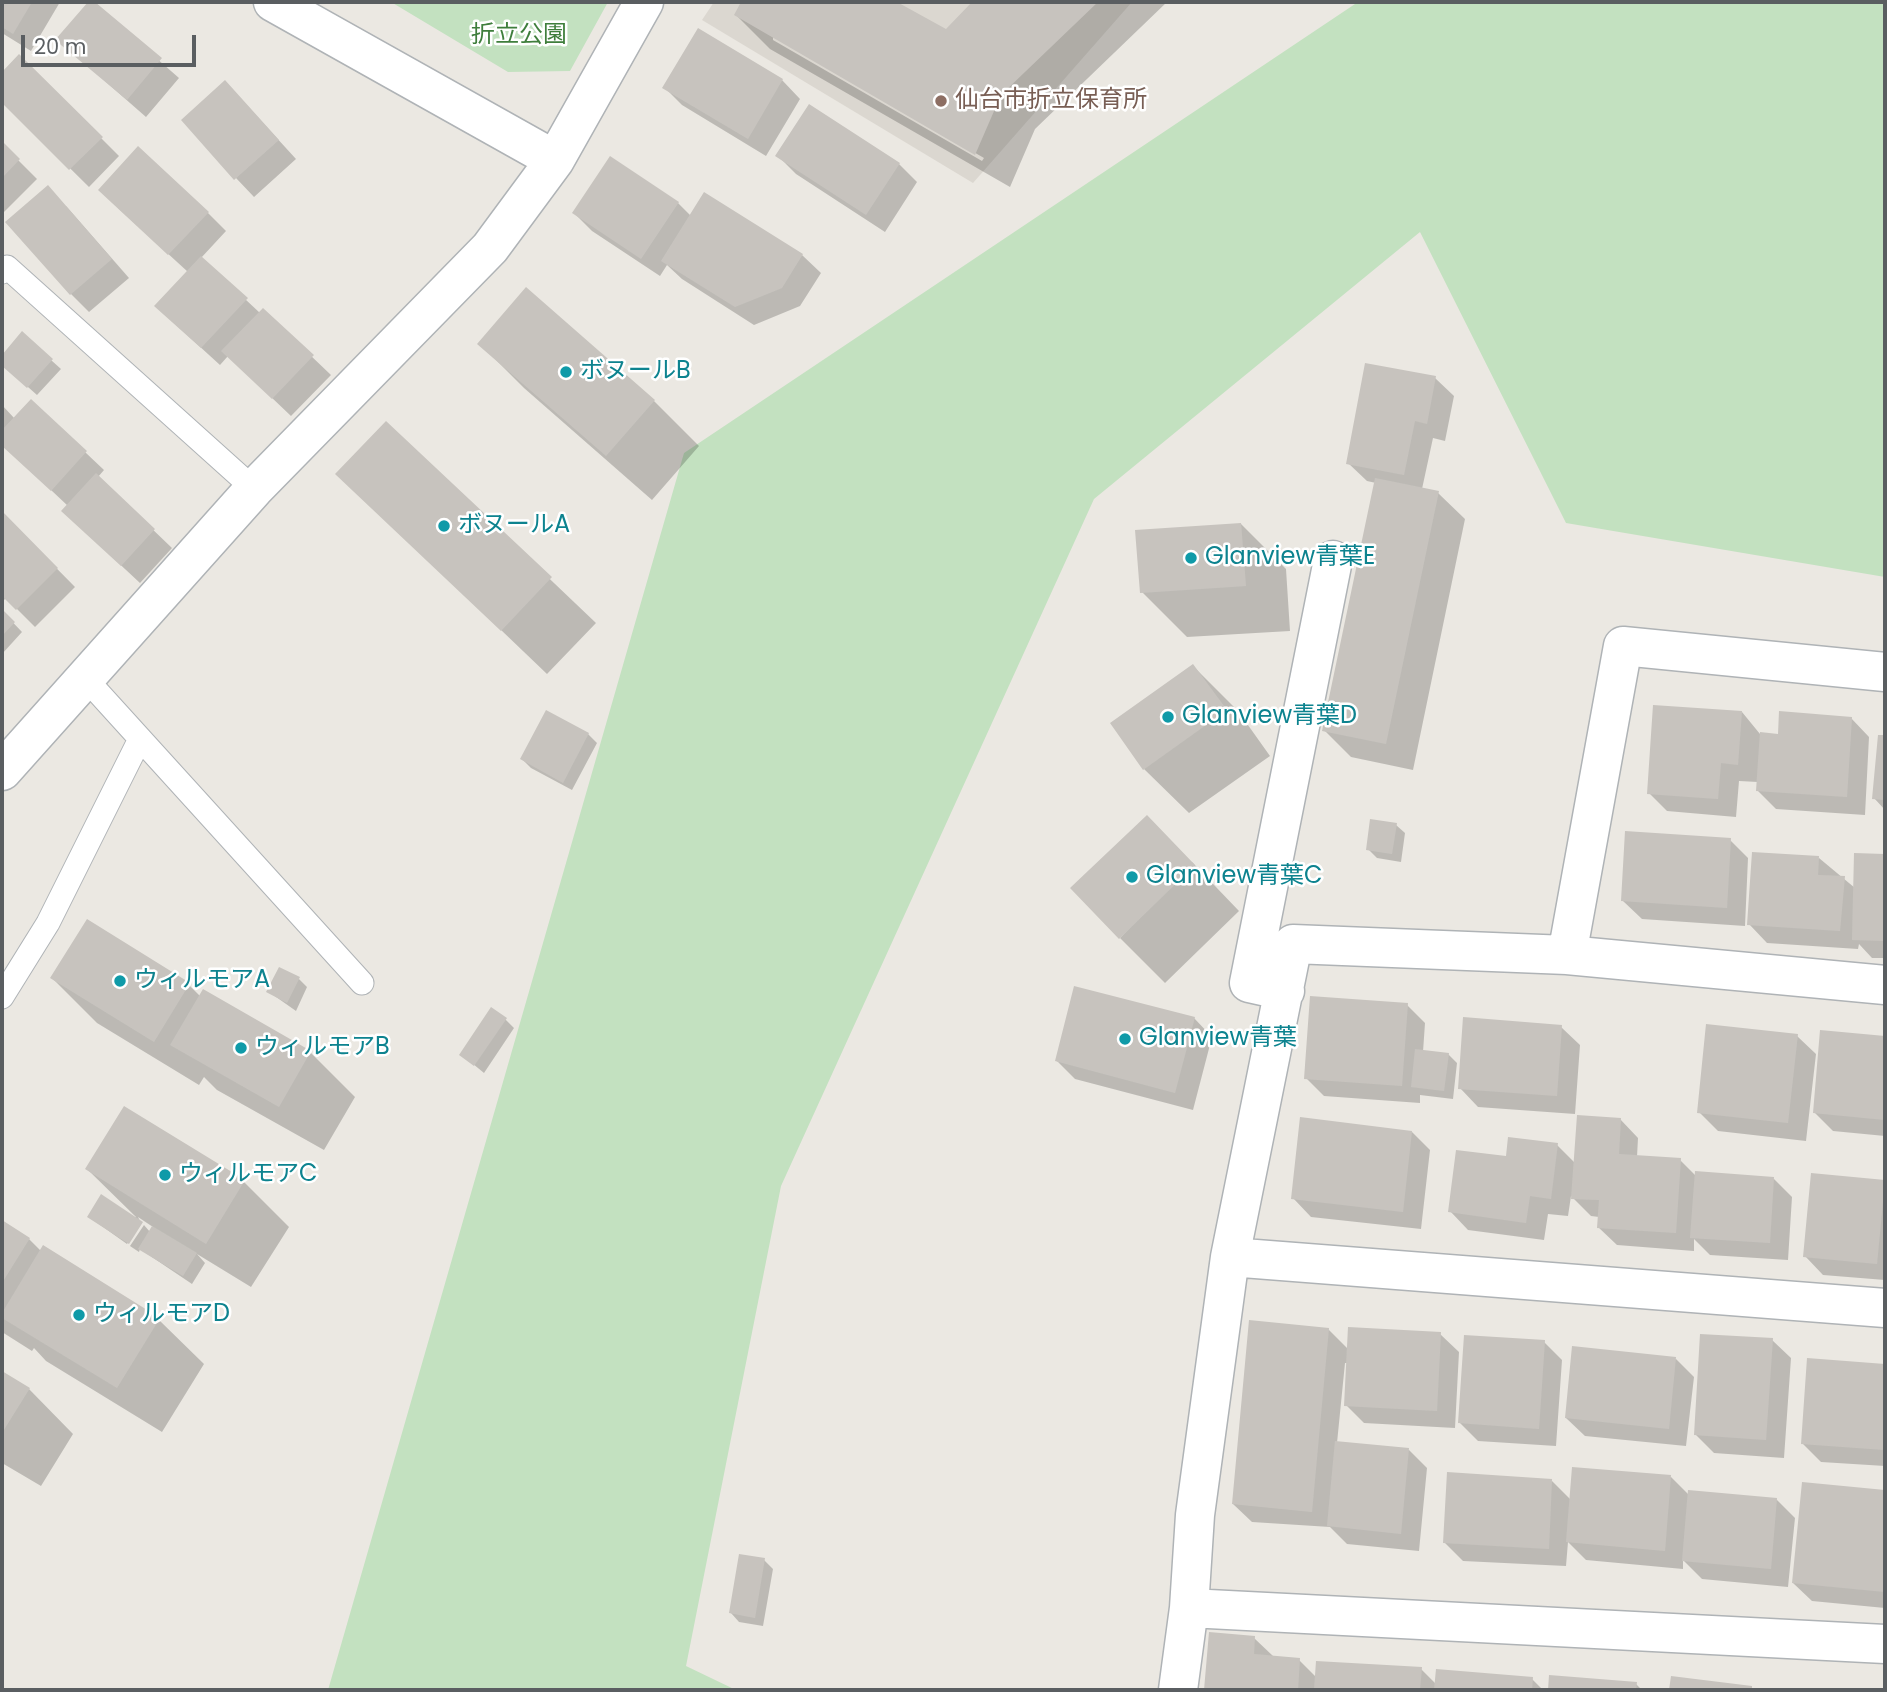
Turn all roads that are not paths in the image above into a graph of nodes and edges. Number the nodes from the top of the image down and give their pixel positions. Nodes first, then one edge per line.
1 (273, 2) edge
2 (644, 2) edge
3 (555, 160) junction
4 (2, 272) edge
5 (254, 489) junction
6 (1333, 560) dead end
7 (1885, 671) edge
8 (86, 679) junction
9 (140, 739) junction
10 (2, 771) edge
11 (1567, 955) junction
12 (362, 983) dead end
13 (1885, 985) edge
14 (1285, 991) junction
15 (2, 997) edge
16 (1230, 1257) junction
17 (1885, 1308) edge
18 (1189, 1608) junction
19 (1885, 1644) edge
20 (1178, 1690) edge

1 - 3 street
2 - 3 street
3 - 5 street
4 - 5 lane
5 - 8 street
6 - 14 street
7 - 11 street
8 - 9 lane
8 - 10 street
9 - 12 lane
9 - 15 lane
11 - 13 street
11 - 14 street
14 - 16 street
16 - 17 street
16 - 18 street
18 - 19 street
18 - 20 street

